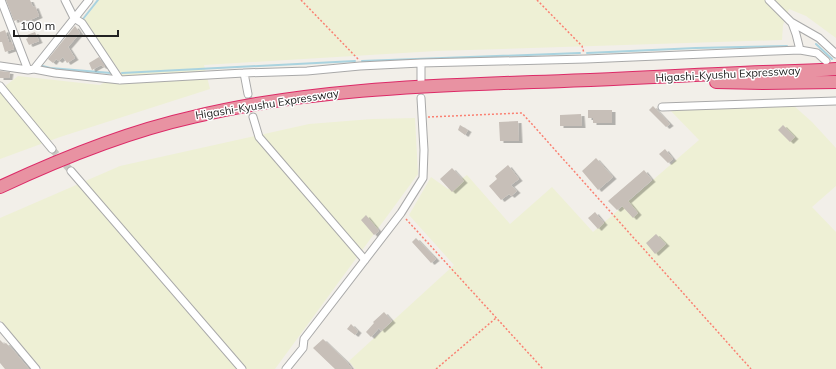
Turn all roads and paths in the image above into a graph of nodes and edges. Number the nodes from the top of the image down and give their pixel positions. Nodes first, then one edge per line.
1 (1, 0) edge
2 (65, 0) edge
3 (89, 0) edge
4 (301, 0) edge
5 (537, 0) edge
6 (770, 0) edge
7 (74, 18) junction
8 (792, 22) junction
9 (800, 50) junction
10 (836, 54) edge
11 (586, 59) junction
12 (826, 61) dead end
13 (421, 63) junction
14 (0, 66) edge
15 (360, 66) junction
16 (31, 69) junction
17 (836, 69) edge
18 (244, 73) junction
19 (619, 79) junction
20 (120, 80) junction
21 (421, 80) dead end
22 (836, 82) edge
23 (0, 86) edge
24 (248, 94) tunnel mouth
25 (421, 98) dead end
26 (836, 101) edge
27 (662, 107) dead end
28 (253, 118) tunnel mouth
29 (422, 118) junction
30 (52, 149) tunnel mouth
31 (71, 171) tunnel mouth
32 (0, 187) edge
33 (401, 213) junction
34 (365, 260) junction
35 (496, 318) junction
36 (0, 326) edge
37 (36, 369) edge
38 (242, 369) edge
39 (286, 369) edge
40 (436, 369) edge
41 (543, 369) edge
42 (751, 369) edge

1 - 16 street
2 - 7 street
3 - 7 street
4 - 15 path
5 - 11 path
6 - 8 street
7 - 16 street
7 - 20 street
8 - 9 street
8 - 10 street
9 - 11 street
9 - 12 street
11 - 13 street
13 - 15 street
13 - 21 street
14 - 16 street
15 - 18 street
16 - 20 street
17 - 19 highway, Higashi-Kyushu Expressway
18 - 20 street
18 - 24 street
19 - 22 highway, Higashi-Kyushu Expressway
19 - 32 highway, Higashi-Kyushu Expressway
23 - 30 street
25 - 29 street
26 - 27 street
28 - 34 street
29 - 33 street
29 - 42 path
31 - 38 street
33 - 34 street
33 - 35 path
34 - 39 street
35 - 40 path
35 - 41 path
36 - 37 street

